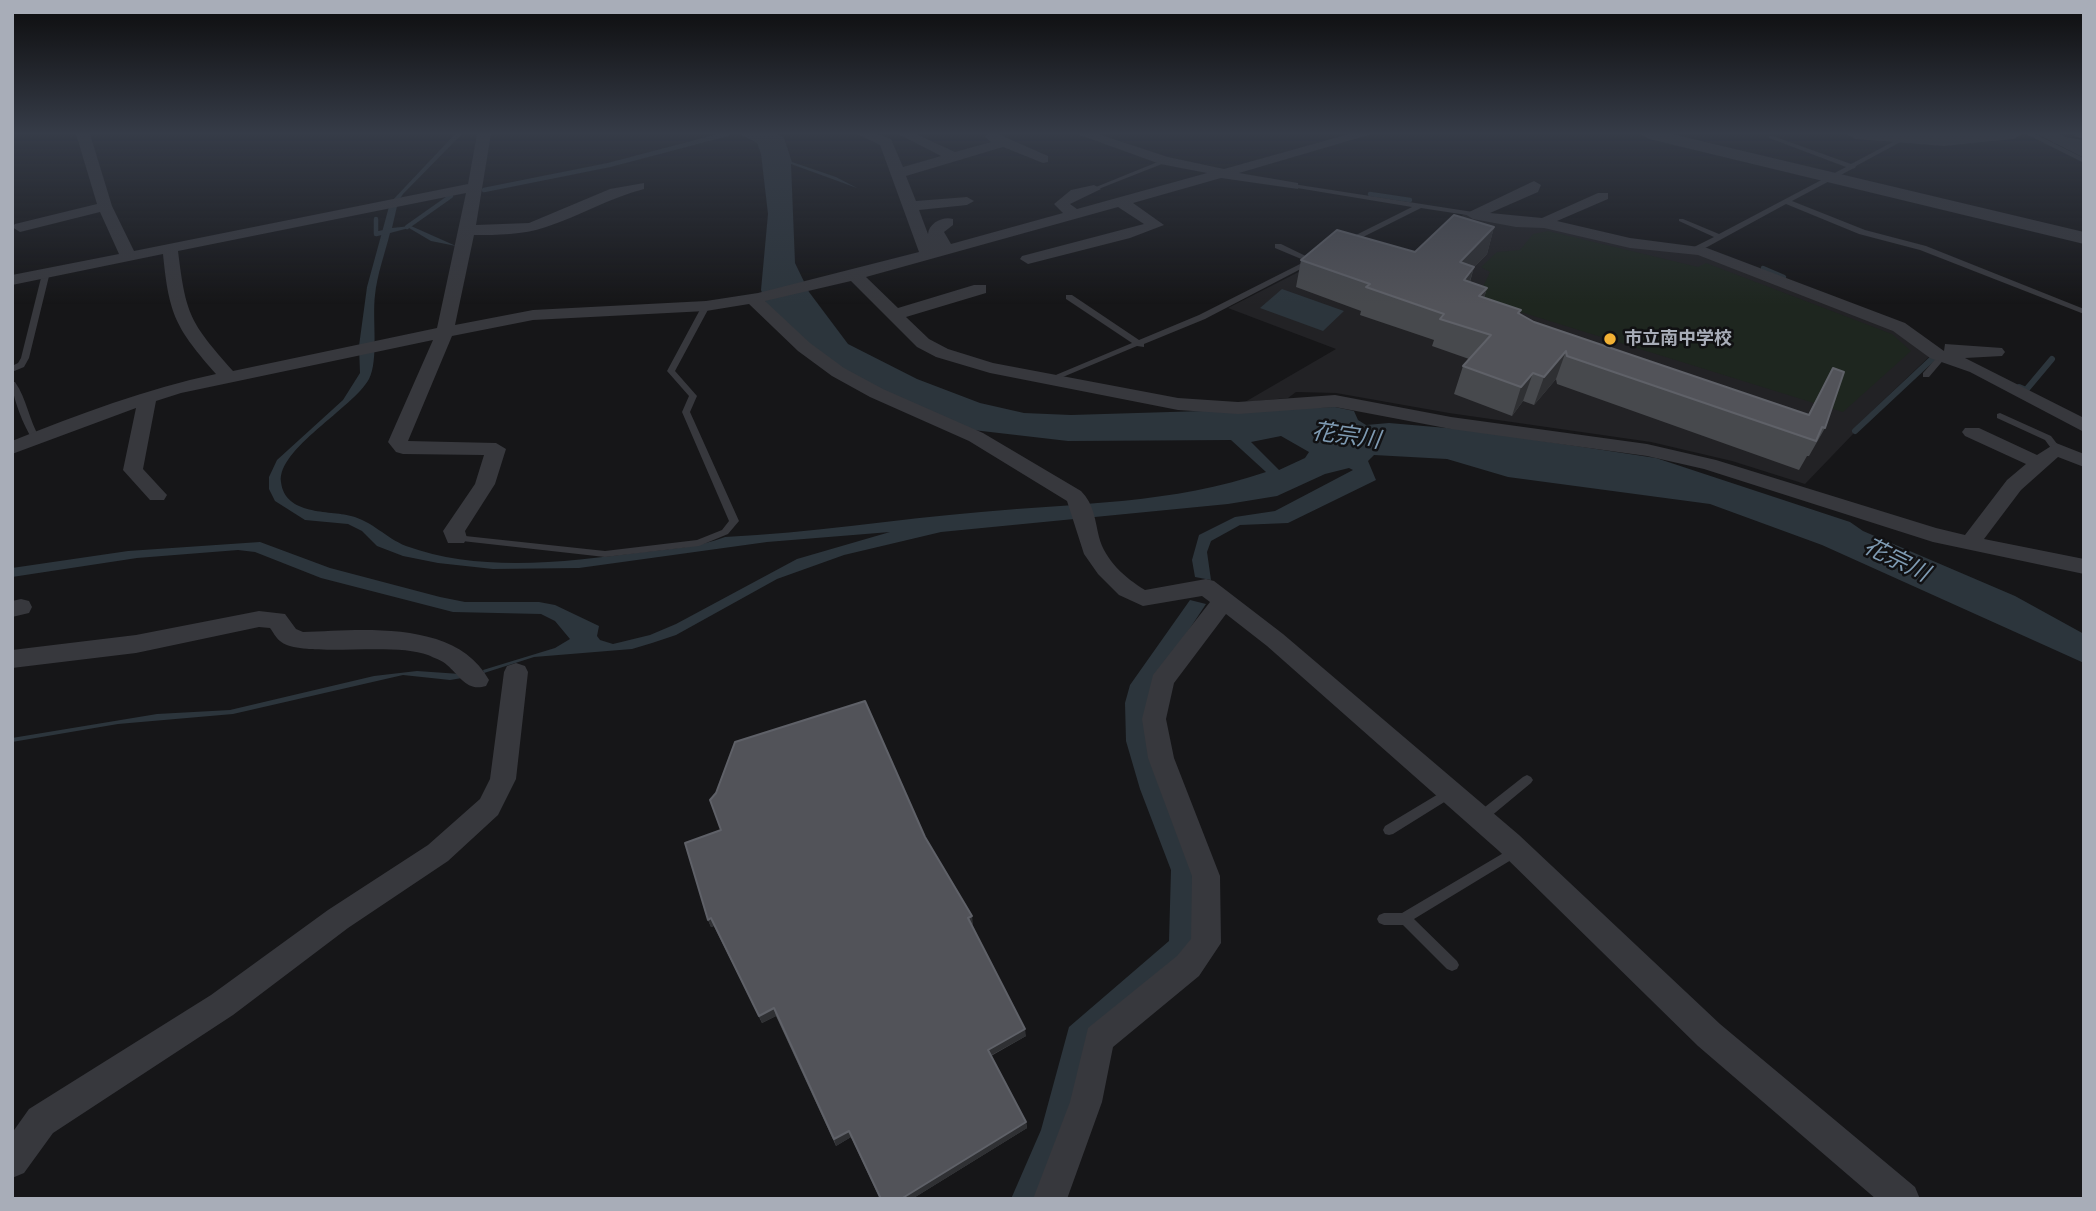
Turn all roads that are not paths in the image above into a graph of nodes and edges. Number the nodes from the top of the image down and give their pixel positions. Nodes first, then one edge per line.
1 (100, 191) edge
2 (458, 191) edge
3 (474, 191) edge
4 (621, 191) edge
5 (905, 191) edge
6 (1087, 191) edge
7 (1162, 191) edge
8 (1323, 191) edge
9 (1529, 191) edge
10 (1810, 191) edge
11 (1885, 191) edge
12 (1603, 196) dead end
13 (967, 201) dead end
14 (1121, 202) junction
15 (1788, 202) junction
16 (1421, 205) junction
17 (105, 206) junction
18 (910, 206) junction
19 (1074, 214) junction
20 (1473, 214) junction
21 (1681, 220) dead end
22 (948, 222) dead end
23 (1548, 224) junction
24 (20, 227) dead end
25 (468, 230) junction
26 (1720, 237) junction
27 (2084, 238) edge
28 (1278, 246) dead end
29 (170, 247) junction
30 (1336, 248) edge
31 (948, 249) junction
32 (1695, 250) junction
33 (928, 254) junction
34 (1324, 255) edge
35 (128, 256) junction
36 (829, 259) dead end
37 (1028, 259) dead end
38 (1312, 261) junction
39 (46, 272) junction
40 (855, 275) junction
41 (12, 280) edge
42 (820, 283) junction
43 (980, 289) dead end
44 (1069, 296) dead end
45 (755, 298) junction
46 (706, 306) junction
47 (2084, 312) edge
48 (894, 315) junction
49 (1899, 327) junction
50 (444, 332) junction
51 (1140, 345) junction
52 (1996, 352) dead end
53 (1942, 358) junction
54 (12, 370) edge
55 (1926, 375) dead end
56 (228, 376) junction
57 (1055, 377) dead end
58 (12, 384) edge
59 (147, 398) junction
60 (2000, 416) dead end
61 (2081, 418) edge
62 (1972, 432) dead end
63 (36, 439) junction
64 (12, 448) edge
65 (2056, 449) junction
66 (2084, 461) edge
67 (2039, 463) junction
68 (157, 495) dead end
69 (456, 538) joint
70 (1969, 544) junction
71 (2084, 567) edge
72 (1224, 600) junction
73 (12, 659) edge
74 (516, 672) dead end
75 (477, 680) dead end
76 (1527, 780) dead end
77 (1450, 792) junction
78 (1480, 818) junction
79 (1389, 830) dead end
80 (1517, 850) junction
81 (1384, 919) dead end
82 (1408, 919) junction
83 (1452, 965) dead end
84 (12, 1161) edge
85 (1050, 1199) edge
86 (1903, 1199) edge

1 - 17 street
2 - 29 street
3 - 25 street
4 - 25 street
5 - 18 street
6 - 19 street
7 - 14 street
8 - 16 lane
9 - 20 street
10 - 15 lane
11 - 27 street
12 - 23 street
13 - 18 street
14 - 19 street
14 - 37 street
15 - 26 lane
15 - 47 lane
16 - 20 lane
16 - 30 lane
17 - 24 street
17 - 35 street
18 - 33 street
19 - 31 street
20 - 23 street
21 - 26 lane
22 - 31 street
23 - 32 street
25 - 50 street
26 - 32 lane
28 - 38 lane
29 - 35 street
29 - 56 street
31 - 33 street
32 - 49 street
33 - 40 street
34 - 38 lane
35 - 39 street
36 - 42 street
38 - 51 lane
39 - 41 street
39 - 54 lane
40 - 42 street
40 - 48 street
42 - 45 street
43 - 48 street
44 - 51 lane
45 - 46 street
45 - 72 street
46 - 50 street
46 - 69 lane
48 - 70 street
49 - 52 street
49 - 53 street
50 - 56 street
50 - 69 street
51 - 57 lane
53 - 55 lane
53 - 61 street
56 - 59 street
58 - 63 lane
59 - 63 street
59 - 68 street
60 - 65 lane
62 - 67 street
63 - 64 street
65 - 66 street
65 - 67 street
67 - 70 street
70 - 71 street
72 - 77 street
72 - 85 street
73 - 75 street
74 - 84 street
76 - 78 lane
77 - 78 street
77 - 79 lane
78 - 80 street
80 - 82 lane
80 - 86 street
81 - 82 lane
82 - 83 lane

